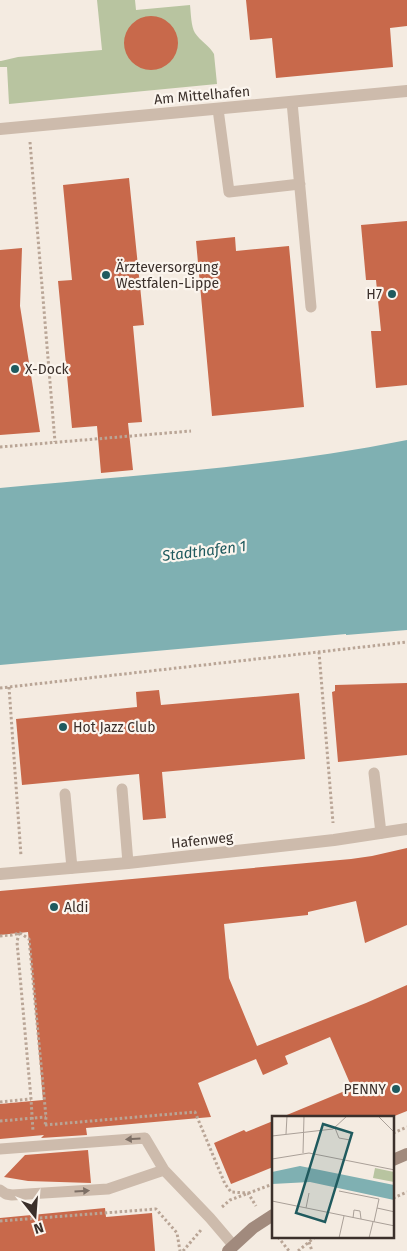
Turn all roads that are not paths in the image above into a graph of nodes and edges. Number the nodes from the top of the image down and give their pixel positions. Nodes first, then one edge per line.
1 (407, 91) edge
2 (292, 102) junction
3 (218, 109) junction
4 (0, 129) edge
5 (300, 184) junction
6 (311, 307) dead end
7 (374, 773) dead end
8 (122, 789) dead end
9 (65, 794) dead end
10 (407, 829) edge
11 (380, 833) junction
12 (128, 863) junction
13 (72, 868) junction
14 (0, 874) edge
15 (0, 1149) edge
16 (407, 1154) edge
17 (394, 1160) edge
18 (164, 1170) junction
19 (0, 1190) edge
20 (272, 1216) edge
21 (231, 1248) edge

1 - 2 street, Am Mittelhafen
2 - 3 street, Am Mittelhafen
2 - 5 lane
3 - 4 street, Am Mittelhafen
3 - 5 lane
5 - 6 lane
7 - 11 lane
8 - 12 lane
9 - 13 lane
10 - 11 street, Hafenweg
11 - 12 street, Hafenweg
12 - 13 street, Hafenweg
13 - 14 street, Hafenweg
18 -> 15 lane
16 - 17 main road
19 -> 18 lane
18 - 21 lane
20 - 21 main road

